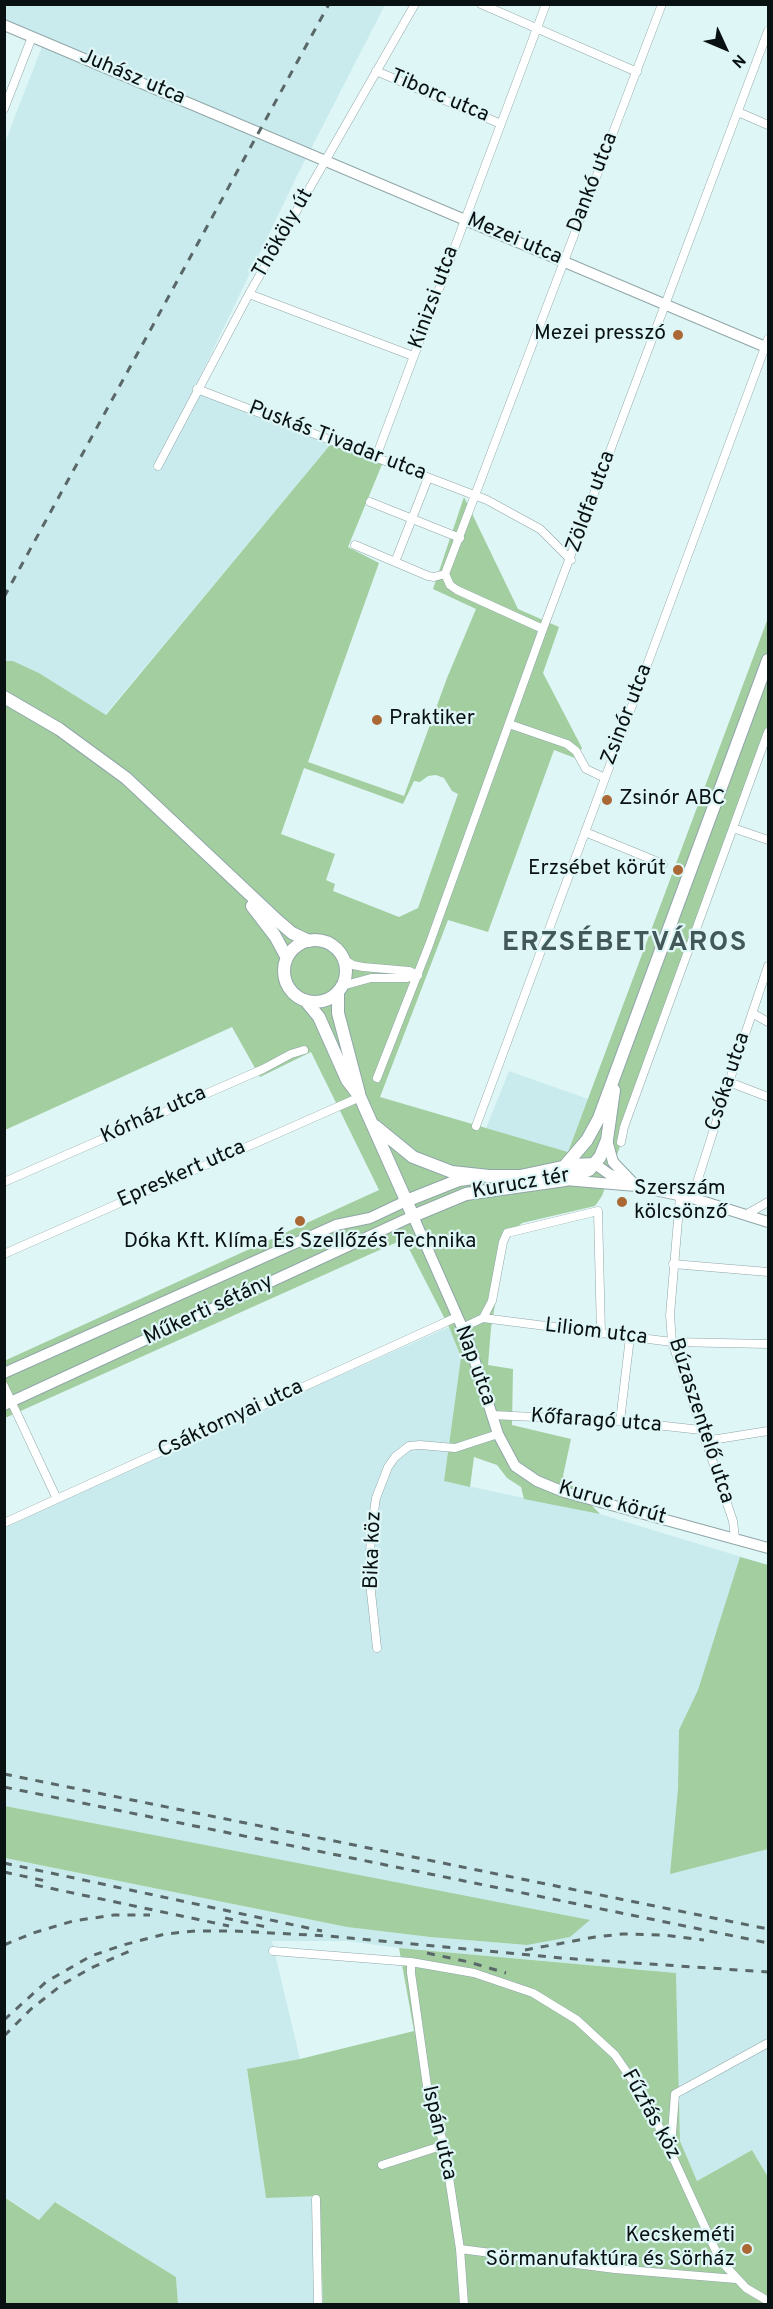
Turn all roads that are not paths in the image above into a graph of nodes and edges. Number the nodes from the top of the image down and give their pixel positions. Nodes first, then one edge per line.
1 (415, 4) edge
2 (481, 4) edge
3 (546, 4) edge
4 (662, 4) edge
5 (4, 25) edge
6 (537, 29) junction
7 (768, 31) edge
8 (32, 37) junction
9 (376, 71) junction
10 (637, 72) junction
11 (4, 109) edge
12 (738, 112) junction
13 (501, 124) junction
14 (768, 125) edge
15 (258, 133) joint
16 (325, 161) junction
17 (464, 219) junction
18 (564, 262) junction
19 (249, 294) junction
20 (664, 303) junction
21 (768, 345) edge
22 (413, 356) junction
23 (197, 389) junction
24 (376, 457) junction
25 (158, 466) dead end
26 (428, 478) junction
27 (476, 496) junction
28 (370, 502) dead end
29 (412, 518) junction
30 (460, 538) junction
31 (355, 545) dead end
32 (570, 560) junction
33 (395, 562) junction
34 (445, 574) junction
35 (543, 629) junction
36 (768, 660) edge
37 (4, 697) edge
38 (509, 724) junction
39 (768, 732) edge
40 (604, 778) junction
41 (733, 828) junction
42 (585, 832) junction
43 (768, 840) edge
44 (663, 864) dead end
45 (232, 881) junction
46 (309, 941) junction
47 (287, 958) junction
48 (344, 959) junction
49 (768, 966) edge
50 (418, 975) junction
51 (340, 989) junction
52 (304, 1000) junction
53 (752, 1013) junction
54 (768, 1022) edge
55 (304, 1050) dead end
56 (616, 1070) junction
57 (377, 1078) dead end
58 (729, 1082) junction
59 (360, 1097) junction
60 (768, 1097) edge
61 (599, 1118) junction
62 (372, 1123) junction
63 (476, 1126) dead end
64 (606, 1140) junction
65 (621, 1142) dead end
66 (595, 1164) junction
67 (564, 1174) junction
68 (489, 1176) junction
69 (4, 1182) edge
70 (636, 1186) junction
71 (680, 1196) junction
72 (692, 1198) junction
73 (406, 1201) junction
74 (768, 1202) edge
75 (747, 1214) junction
76 (413, 1216) junction
77 (768, 1222) edge
78 (4, 1254) edge
79 (673, 1264) junction
80 (768, 1272) edge
81 (457, 1317) junction
82 (483, 1318) junction
83 (462, 1328) junction
84 (601, 1334) junction
85 (630, 1337) junction
86 (672, 1342) junction
87 (768, 1344) edge
88 (4, 1373) edge
89 (4, 1386) edge
90 (8, 1403) edge
91 (492, 1415) junction
92 (620, 1421) junction
93 (701, 1430) junction
94 (768, 1431) edge
95 (498, 1434) junction
96 (705, 1441) junction
97 (57, 1499) junction
98 (4, 1523) edge
99 (735, 1538) junction
100 (768, 1548) edge
101 (376, 1648) dead end
102 (273, 1951) dead end
103 (411, 1962) junction
104 (768, 2043) edge
105 (444, 2145) junction
106 (671, 2149) junction
107 (382, 2165) dead end
108 (316, 2199) dead end
109 (460, 2249) junction
110 (736, 2279) junction
111 (766, 2302) edge
112 (318, 2304) edge
113 (464, 2304) edge

1 - 9 street, Thököly út
2 - 6 street
3 - 6 street, Kinizsi utca
4 - 10 street, Dankó utca
5 - 8 street, Juhász utca
6 - 10 street
6 - 13 street, Kinizsi utca
7 - 12 street, Zöldfa utca
8 - 11 street
8 - 15 street, Juhász utca
9 - 13 street, Tiborc utca
9 - 16 street, Thököly út
10 - 18 street, Dankó utca
12 - 14 street
12 - 20 street, Zöldfa utca
13 - 17 street, Kinizsi utca
15 - 16 street, Mezei utca
16 - 17 street, Mezei utca
16 - 19 street, Thököly út
17 - 18 street, Mezei utca
17 - 22 street, Kinizsi utca
18 - 20 street, Mezei utca
18 - 27 street, Dankó utca
19 - 22 street
19 - 23 street, Thököly út
20 - 21 street, Mezei utca
20 - 32 street, Zöldfa utca
21 - 40 street, Zsinór utca
22 - 24 street, Kinizsi utca
23 - 24 street, Puskás Tivadar utca
23 - 25 street, Thököly út
24 - 26 street, Puskás Tivadar utca
26 - 27 street, Puskás Tivadar utca
26 - 29 street
27 - 30 street, Dankó utca
27 - 32 street, Puskás Tivadar utca
28 - 29 street
29 - 30 street
29 - 33 street
30 - 34 street, Dankó utca
31 - 33 street
32 - 35 street, Zöldfa utca
33 - 34 street
34 - 35 street
35 - 38 street, Zöldfa utca
36 - 56 main road
37 - 45 main road
38 - 40 street
38 - 50 street, Zöldfa utca
39 - 41 street
40 - 42 street, Zsinór utca
41 - 43 street
41 - 65 street
42 - 44 street
42 - 63 street, Zsinór utca
45 - 46 main road
45 - 47 main road
46 - 47 main road
46 - 48 main road
47 - 52 main road
48 - 50 street
48 - 51 main road
49 - 53 street, Csóka utca
50 - 51 street
50 - 57 street, Zöldfa utca
51 - 52 main road
51 - 59 main road
52 - 59 main road
53 - 54 street
53 - 58 street, Csóka utca
55 - 69 street, Kórház utca
56 - 61 main road
56 - 64 main road
58 - 60 street
58 - 72 street, Csóka utca
59 - 62 main road
59 - 78 street, Epreskert utca
61 - 66 main road
61 - 67 main road
62 - 68 main road
62 - 73 main road
64 - 66 main road
64 - 70 street
66 - 67 main road, Kurucz tér
66 - 70 street
67 - 68 main road, Kurucz tér
67 - 70 street
67 - 76 main road, Kurucz tér
68 - 73 main road
70 - 71 street
71 - 72 street
71 - 79 street, Búzaszentelő utca
72 - 75 street
73 - 76 main road
73 - 88 street, Műkerti sétány
74 - 75 street
75 - 77 street
76 - 81 street
76 - 90 street, Műkerti sétány
79 - 80 street
79 - 86 street, Búzaszentelő utca
81 - 83 street, Nap utca
81 - 97 street, Csáktornyai utca
82 - 83 street
82 - 84 street, Liliom utca
82 - 84 street, Kurucz tér
83 - 91 street, Nap utca
84 - 85 street, Liliom utca
85 - 86 street, Liliom utca
85 - 92 street
86 - 87 street, Liliom utca
86 - 93 street, Búzaszentelő utca
89 - 90 street
90 - 97 street
91 - 92 street, Kőfaragó utca
91 - 95 street, Kuruc körút
92 - 93 street, Kőfaragó utca
93 - 96 street, Búzaszentelő utca
94 - 96 street
95 - 99 street, Kuruc körút
95 - 101 street, Bika köz
96 - 99 street, Búzaszentelő utca
97 - 98 street, Csáktornyai utca
99 - 100 street, Kuruc körút
102 - 103 street, Fűzfás köz
103 - 105 street, Ispán utca
103 - 106 street, Fűzfás köz
104 - 106 street
105 - 107 street
105 - 109 street, Ispán utca
106 - 110 street, Fűzfás köz
108 - 112 street
109 - 110 street
109 - 113 street, Ispán utca
110 - 111 street, Fűzfás köz

